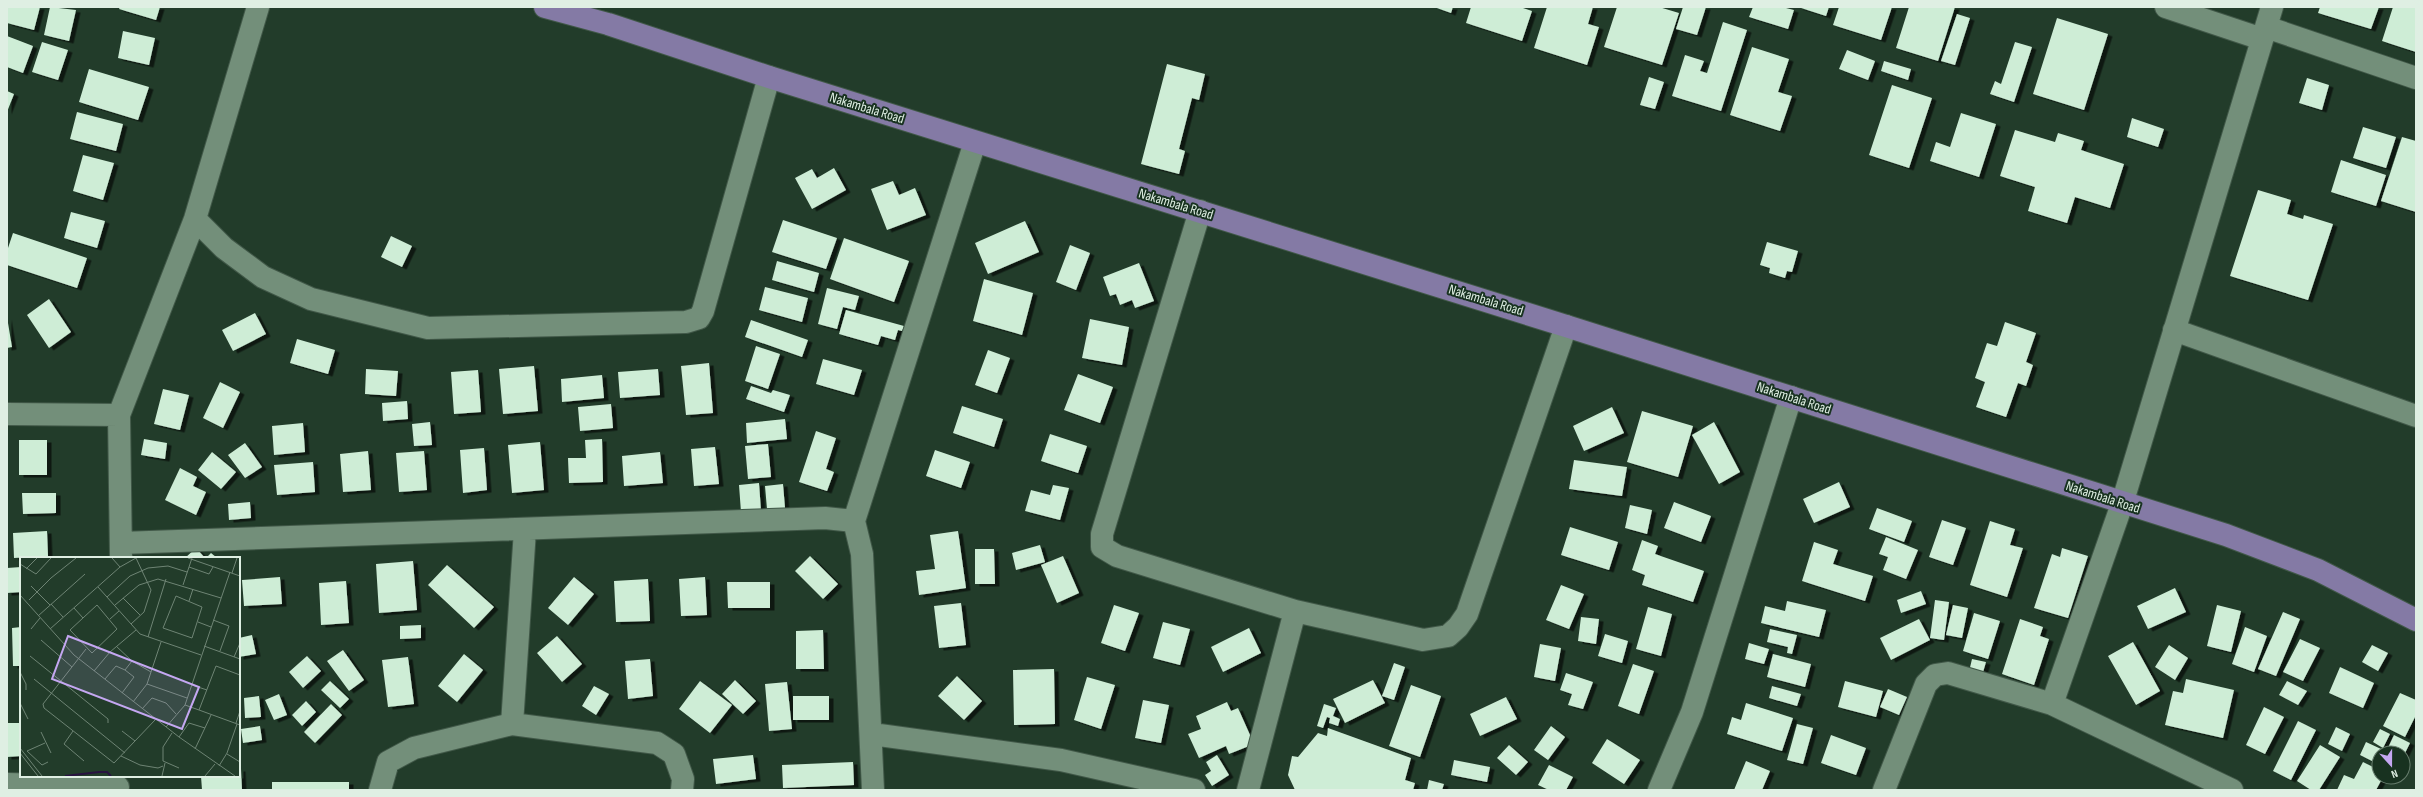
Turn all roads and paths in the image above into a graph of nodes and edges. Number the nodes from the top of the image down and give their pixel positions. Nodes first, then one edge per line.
1 (258, 7) edge
2 (545, 7) edge
3 (2166, 7) edge
4 (2267, 24) edge
5 (769, 77) junction
6 (2416, 78) edge
7 (975, 142) junction
8 (1200, 211) junction
9 (194, 218) junction
10 (1566, 326) junction
11 (2174, 330) junction
12 (1791, 397) junction
13 (7, 414) edge
14 (119, 415) junction
15 (2416, 416) edge
16 (2122, 504) junction
17 (854, 521) junction
18 (525, 530) junction
19 (121, 551) edge
20 (1295, 611) junction
21 (2416, 620) edge
22 (2052, 704) junction
23 (512, 724) junction
24 (872, 734) junction
25 (7, 784) edge
26 (118, 784) edge
27 (380, 790) edge
28 (682, 790) edge
29 (873, 790) edge
30 (1194, 790) edge
31 (1248, 790) edge
32 (1659, 790) edge
33 (1884, 790) edge
34 (2232, 790) edge

1 - 9 street
2 - 5 main road, Nakambala Road
3 - 4 street
4 - 6 street
4 - 11 street
5 - 7 main road, Nakambala Road
5 - 9 street
7 - 8 main road, Nakambala Road
7 - 17 street
8 - 10 main road, Nakambala Road
8 - 20 street
9 - 14 street
10 - 12 main road, Nakambala Road
10 - 20 street
11 - 15 street
11 - 16 street
12 - 16 main road, Nakambala Road
12 - 32 street
13 - 14 street
14 - 19 street
16 - 21 main road, Nakambala Road
16 - 22 street
17 - 18 street
17 - 24 street
18 - 19 street
18 - 23 street
20 - 31 street
22 - 33 street
22 - 34 street
23 - 27 street
23 - 28 street
24 - 29 street
24 - 30 street
25 - 26 street

